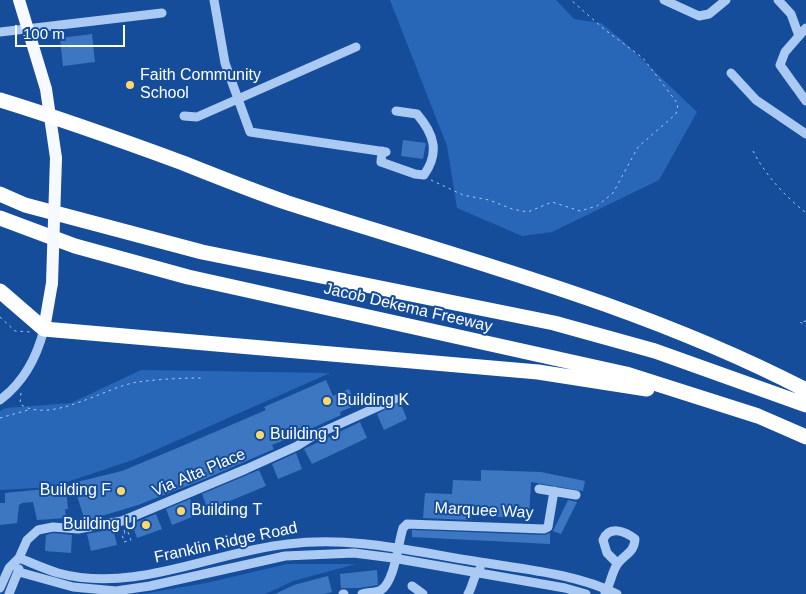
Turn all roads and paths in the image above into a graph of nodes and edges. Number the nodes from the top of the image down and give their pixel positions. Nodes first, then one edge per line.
1 (20, 0) edge
2 (214, 0) edge
3 (571, 0) edge
4 (664, 0) edge
5 (726, 0) edge
6 (778, 0) edge
7 (162, 13) dead end
8 (806, 28) edge
9 (30, 30) junction
10 (0, 32) edge
11 (799, 36) junction
12 (356, 47) dead end
13 (731, 74) dead end
14 (0, 100) edge
15 (237, 100) junction
16 (806, 101) edge
17 (396, 111) dead end
18 (50, 115) junction
19 (184, 116) dead end
20 (806, 134) edge
21 (754, 151) dead end
22 (424, 175) junction
23 (0, 194) edge
24 (806, 213) edge
25 (0, 218) edge
26 (0, 291) edge
27 (0, 317) edge
28 (806, 321) edge
29 (806, 326) edge
30 (44, 329) junction
31 (26, 333) dead end
32 (204, 378) dead end
33 (21, 388) dead end
34 (806, 390) edge
35 (706, 398) junction
36 (395, 399) dead end
37 (0, 400) edge
38 (806, 405) edge
39 (29, 410) junction
40 (0, 418) edge
41 (806, 438) edge
42 (539, 489) dead end
43 (554, 492) junction
44 (576, 495) dead end
45 (397, 546) junction
46 (364, 554) junction
47 (434, 554) junction
48 (19, 558) junction
49 (395, 558) junction
50 (617, 563) dead end
51 (511, 567) junction
52 (19, 572) junction
53 (476, 573) junction
54 (412, 586) dead end
55 (0, 588) edge
56 (605, 592) edge
57 (582, 593) edge
58 (9, 594) edge
59 (362, 594) edge
60 (423, 594) edge
61 (468, 594) edge
62 (596, 594) edge
63 (618, 594) edge

1 - 9 main road
2 - 15 street
3 - 22 path
4 - 5 street
6 - 11 street
7 - 9 street
8 - 11 street
9 - 10 street
9 - 18 main road
11 - 16 street
12 - 15 street
13 - 20 street
14 - 18 highway
15 - 19 street
15 - 22 street
17 - 22 street
18 - 30 main road, bridge
18 - 34 highway
21 - 24 path
23 - 38 highway, Jacob Dekema Freeway
25 - 35 highway, Jacob Dekema Freeway
26 - 30 highway
27 - 31 path
28 - 29 path
30 - 35 highway
30 - 37 street
32 - 39 path
33 - 39 path
35 - 41 highway, Jacob Dekema Freeway
36 - 48 street, Via Alta Place
39 - 40 path
42 - 43 street, Marquee Way
43 - 44 street, Marquee Way
43 - 45 street, Marquee Way
45 - 46 street
45 - 47 street, Franklin Ridge Road
45 - 48 street, Franklin Ridge Road
45 - 49 street
46 - 49 street, Franklin Ridge Road
46 - 52 street, Franklin Ridge Road
47 - 49 street
47 - 51 street, Franklin Ridge Road
48 - 52 street
48 - 55 street
49 - 53 street, Franklin Ridge Road
49 - 59 street
50 - 56 street
51 - 53 street
51 - 56 street, Franklin Ridge Road
52 - 58 street
53 - 57 street, Franklin Ridge Road
53 - 61 street
54 - 60 street
56 - 63 street, Franklin Ridge Road
57 - 62 street, Franklin Ridge Road

